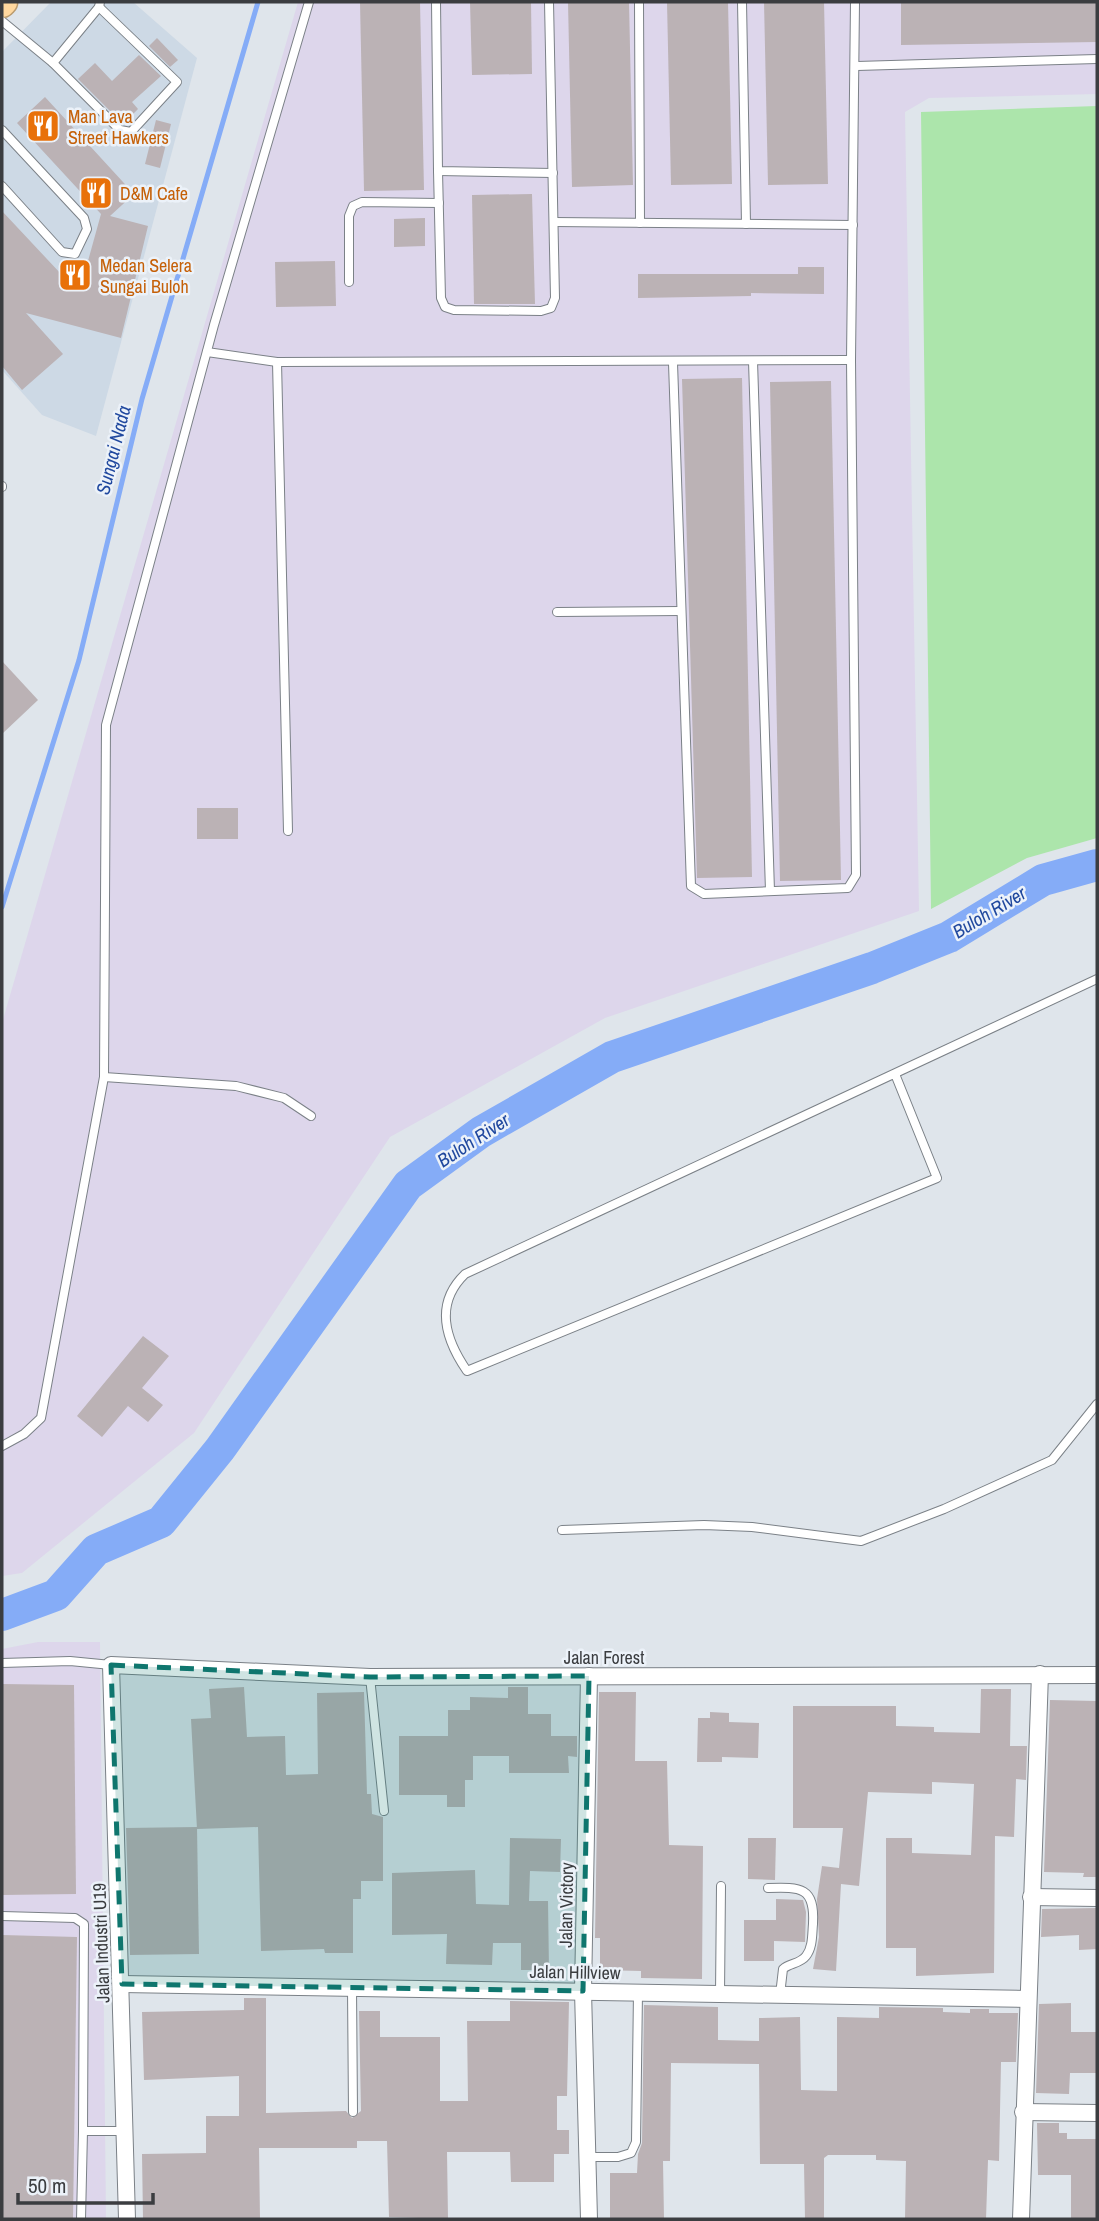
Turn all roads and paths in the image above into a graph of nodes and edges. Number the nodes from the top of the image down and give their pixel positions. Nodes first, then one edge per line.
1 (309, 2) edge
2 (436, 2) edge
3 (549, 2) edge
4 (639, 2) edge
5 (742, 2) edge
6 (855, 2) edge
7 (99, 4) edge
8 (2, 21) edge
9 (1097, 59) edge
10 (53, 63) junction
11 (857, 66) junction
12 (2, 130) edge
13 (438, 171) junction
14 (553, 173) junction
15 (2, 186) edge
16 (439, 203) junction
17 (554, 222) junction
18 (640, 223) junction
19 (746, 224) junction
20 (853, 225) junction
21 (349, 282) dead end
22 (207, 352) junction
23 (851, 360) junction
24 (753, 361) junction
25 (277, 362) junction
26 (673, 363) junction
27 (681, 611) junction
28 (557, 612) dead end
29 (288, 831) dead end
30 (770, 891) junction
31 (1097, 979) edge
32 (895, 1074) junction
33 (104, 1077) junction
34 (311, 1116) dead end
35 (1097, 1404) edge
36 (2, 1446) edge
37 (562, 1530) dead end
38 (2, 1663) edge
39 (111, 1665) junction
40 (1040, 1674) junction
41 (1097, 1675) edge
42 (589, 1676) junction
43 (370, 1677) junction
44 (384, 1811) dead end
45 (721, 1886) dead end
46 (768, 1888) dead end
47 (1031, 1897) junction
48 (1097, 1898) edge
49 (2, 1916) edge
50 (122, 1984) junction
51 (352, 1988) junction
52 (583, 1992) junction
53 (638, 1992) junction
54 (720, 1994) junction
55 (780, 1995) junction
56 (1028, 1998) junction
57 (353, 2112) dead end
58 (1023, 2112) junction
59 (1097, 2113) edge
60 (83, 2131) junction
61 (124, 2132) junction
62 (587, 2157) junction
63 (82, 2219) edge
64 (127, 2219) edge
65 (589, 2219) edge
66 (1021, 2219) edge

1 - 22 lane
2 - 13 lane
3 - 14 lane
4 - 18 lane
5 - 19 lane
6 - 11 lane
7 - 10 lane
7 - 10 lane
8 - 10 lane
9 - 11 lane
11 - 20 lane
12 - 15 lane
13 - 14 lane
13 - 16 lane
14 - 17 lane
16 - 17 lane
16 - 21 lane
17 - 18 lane
18 - 19 lane
19 - 20 lane
20 - 23 lane
22 - 25 lane
22 - 33 lane
23 - 24 lane
23 - 30 lane
24 - 26 lane
24 - 30 lane
25 - 26 lane
25 - 29 lane
26 - 27 lane
27 - 28 lane
27 - 30 lane
31 - 32 lane
32 - 32 lane
33 - 34 lane
33 - 36 lane
35 - 37 lane
38 - 39 lane
39 - 43 street, Jalan Forest
39 - 50 street, Jalan Industri U19
40 - 41 street, Jalan Forest
40 - 42 street, Jalan Forest
40 - 47 street
42 - 43 street, Jalan Forest
42 - 52 street, Jalan Victory
43 - 44 lane
45 - 54 lane
46 - 55 lane
47 - 48 street
47 - 56 street
49 - 60 lane
50 - 51 street, Jalan Hillview
50 - 61 street, Jalan Industri U19
51 - 52 street, Jalan Hillview
51 - 57 lane
52 - 53 street, Jalan Hillview
52 - 62 street, Jalan Victory
53 - 54 street, Jalan Hillview
53 - 62 lane
54 - 55 street, Jalan Hillview
55 - 56 street, Jalan Hillview
56 - 58 street
58 - 59 street
58 - 66 street
60 - 61 lane
60 - 63 lane
61 - 64 street, Jalan Industri U19
62 - 65 street, Jalan Victory

